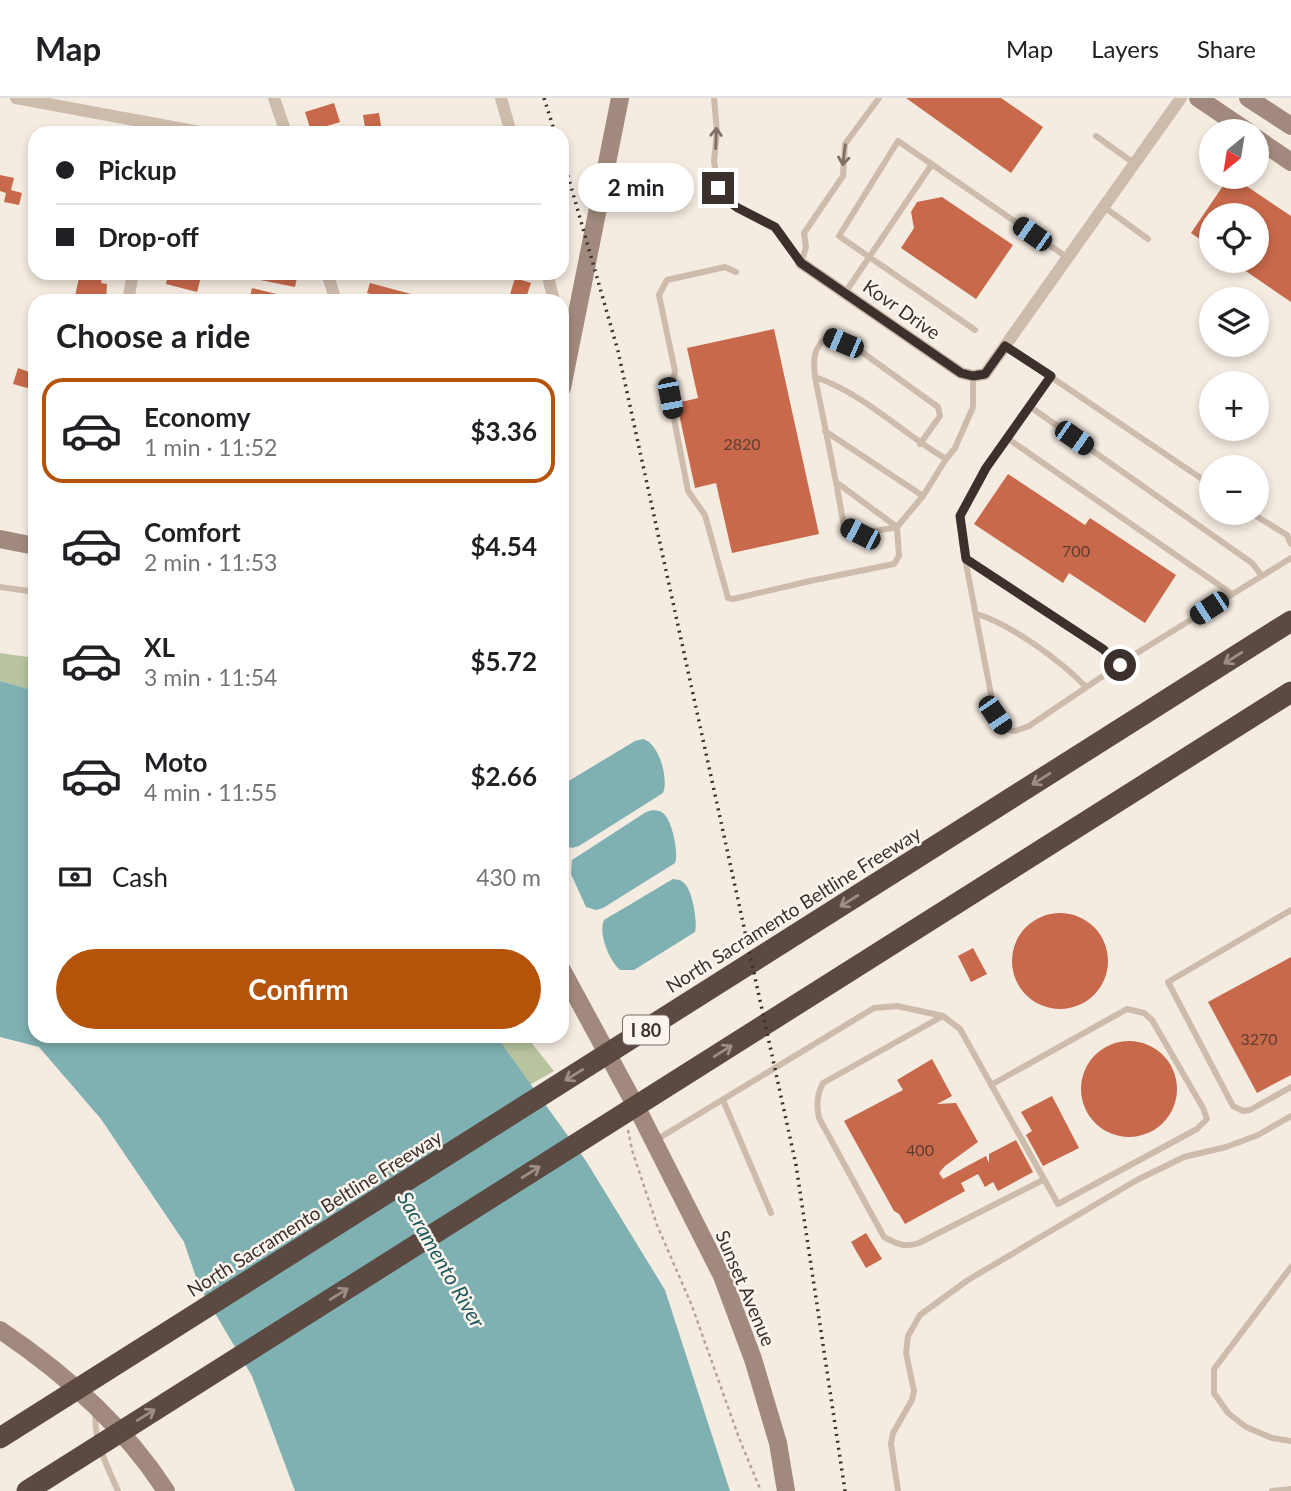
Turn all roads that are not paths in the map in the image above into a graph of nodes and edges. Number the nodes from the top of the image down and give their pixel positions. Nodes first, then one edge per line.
1 (16, 98) edge
2 (274, 98) edge
3 (501, 98) edge
4 (620, 98) edge
5 (714, 98) edge
6 (879, 98) edge
7 (1181, 98) edge
8 (1198, 98) edge
9 (1248, 98) edge
10 (1229, 119) edge
11 (146, 126) edge
12 (284, 126) edge
13 (509, 126) edge
14 (1291, 126) edge
15 (1096, 136) dead end
16 (1269, 147) edge
17 (1291, 162) edge
18 (932, 164) junction
19 (1135, 164) junction
20 (1104, 207) junction
21 (1147, 239) dead end
22 (869, 257) junction
23 (1068, 258) junction
24 (801, 263) junction
25 (736, 272) dead end
26 (845, 293) junction
27 (975, 330) dead end
28 (1005, 346) junction
29 (569, 347) edge
30 (979, 375) junction
31 (1051, 376) junction
32 (815, 377) junction
33 (1029, 406) junction
34 (825, 431) junction
35 (1007, 438) junction
36 (920, 444) junction
37 (946, 459) junction
38 (1199, 477) edge
39 (836, 482) junction
40 (923, 496) junction
41 (1269, 524) edge
42 (897, 527) junction
43 (0, 539) edge
44 (1291, 544) edge
45 (28, 545) edge
46 (1291, 558) edge
47 (966, 559) junction
48 (1262, 576) junction
49 (0, 587) edge
50 (28, 591) edge
51 (1232, 594) junction
52 (977, 614) junction
53 (1291, 621) edge
54 (1120, 665) junction
55 (1086, 687) junction
56 (1291, 692) edge
57 (1291, 910) edge
58 (569, 983) edge
59 (943, 1016) junction
60 (991, 1085) junction
61 (1291, 1087) edge
62 (723, 1100) junction
63 (1291, 1116) edge
64 (654, 1141) junction
65 (1043, 1180) junction
66 (771, 1213) dead end
67 (1291, 1267) edge
68 (0, 1330) edge
69 (96, 1408) junction
70 (0, 1438) edge
71 (1291, 1441) edge
72 (1291, 1489) edge
73 (27, 1491) edge
74 (118, 1491) edge
75 (166, 1491) edge
76 (786, 1491) edge
77 (898, 1491) edge
78 (1272, 1491) edge

1 - 11 street
2 - 12 street
3 - 13 street
4 - 29 main road
24 -> 5 lane
6 -> 24 lane
7 - 19 street
8 - 10 main road
9 - 14 main road
15 - 19 lane
16 - 17 main road
18 - 22 lane
18 - 22 lane
18 - 23 lane
19 - 20 street
20 - 21 lane
20 - 23 street
22 - 26 lane
22 - 27 lane
23 - 28 street
24 - 26 street, Kovr Drive
25 - 42 lane
26 - 30 street, Kovr Drive
28 - 30 street
28 - 31 lane
30 - 37 lane
31 - 33 lane
31 - 38 lane
32 - 34 lane
32 - 36 lane
32 - 36 lane
33 - 35 lane
33 - 48 lane
34 - 39 lane
34 - 40 lane
35 - 47 lane
35 - 51 lane
36 - 37 lane
37 - 40 lane
39 - 42 lane
39 - 42 lane
40 - 42 lane
41 - 44 lane
43 - 45 main road
46 - 48 lane
47 - 52 lane
47 - 54 lane
48 - 51 lane
49 - 50 lane
51 - 54 lane
52 - 55 lane
52 - 55 lane
53 -> 70 highway, North Sacramento Beltline Freeway / I 80
54 - 55 lane
73 -> 56 highway
57 - 61 lane
58 - 64 main road, Sunset Avenue
59 - 60 lane
59 - 62 lane
59 - 65 lane
60 - 65 lane
60 - 65 lane
62 - 64 lane
62 - 66 lane
63 - 77 lane
64 - 76 main road, Sunset Avenue
67 - 71 lane
68 - 69 main road
69 - 74 lane
69 - 75 main road
72 - 78 lane

